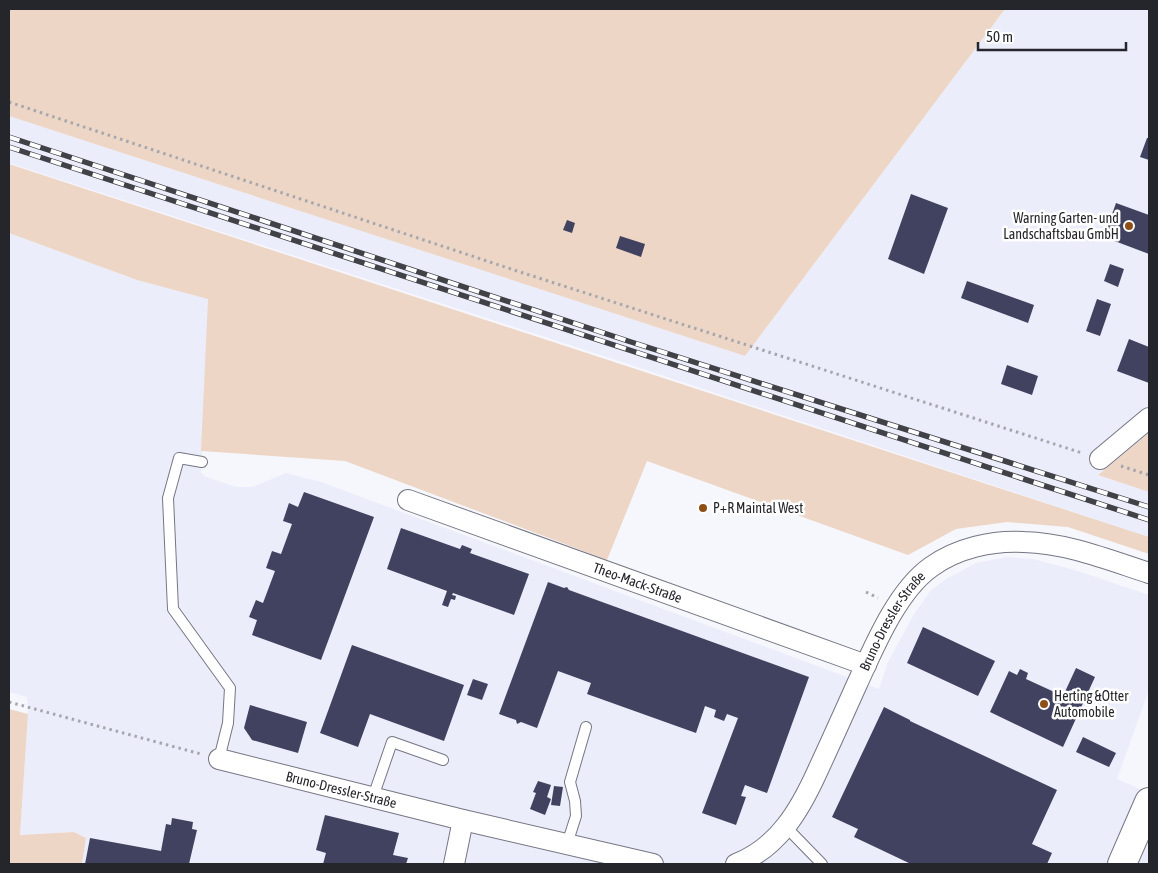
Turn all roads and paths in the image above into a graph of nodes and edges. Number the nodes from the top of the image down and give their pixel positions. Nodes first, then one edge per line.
1 (9, 102) edge
2 (1149, 418) edge
3 (1100, 459) junction
4 (202, 462) dead end
5 (1149, 476) edge
6 (408, 500) dead end
7 (1149, 573) edge
8 (866, 665) junction
9 (9, 702) edge
10 (586, 728) dead end
11 (219, 759) junction
12 (443, 760) dead end
13 (373, 797) junction
14 (1149, 802) edge
15 (463, 820) junction
16 (786, 827) junction
17 (567, 844) junction
18 (454, 864) edge
19 (653, 864) edge
20 (736, 864) edge
21 (822, 864) edge
22 (1122, 864) edge

1 - 3 path
2 - 3 street
3 - 5 path
4 - 11 lane
6 - 8 street, Theo-Mack-Straße
7 - 8 street, Bruno-Dressler-Straße
8 - 16 street, Bruno-Dressler-Straße
9 - 11 path
10 - 17 lane
11 - 13 street, Bruno-Dressler-Straße
12 - 13 lane
13 - 15 street, Bruno-Dressler-Straße
14 - 22 main road
15 - 17 street, Bruno-Dressler-Straße
15 - 18 street
16 - 20 street, Bruno-Dressler-Straße
16 - 21 lane
17 - 19 street, Bruno-Dressler-Straße

